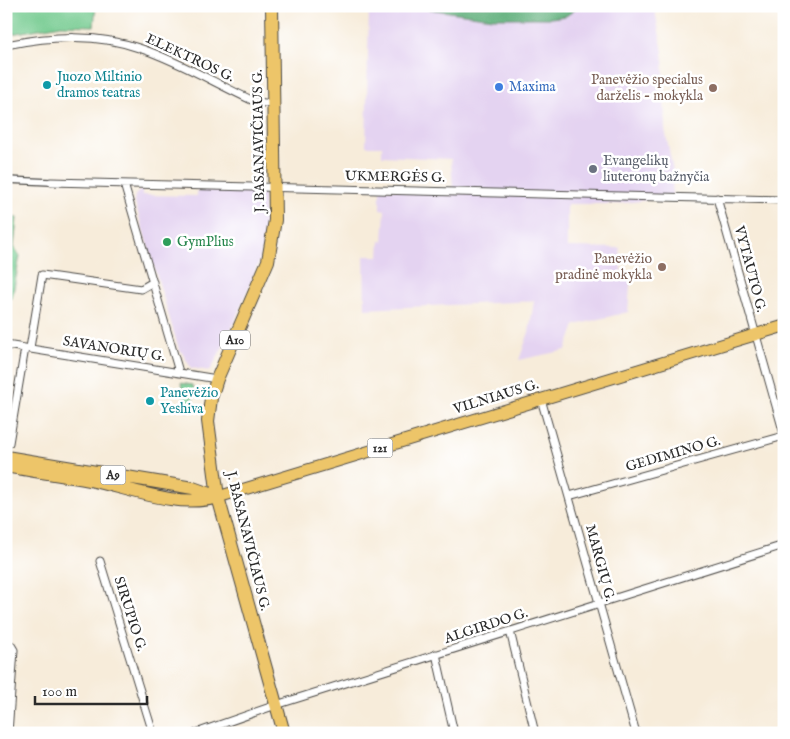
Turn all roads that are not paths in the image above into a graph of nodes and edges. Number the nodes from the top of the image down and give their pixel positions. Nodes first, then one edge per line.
1 (272, 6) edge
2 (6, 45) edge
3 (274, 104) junction
4 (6, 180) edge
5 (51, 182) joint
6 (124, 184) junction
7 (274, 187) junction
8 (717, 198) junction
9 (784, 200) edge
10 (153, 282) junction
11 (784, 326) edge
12 (755, 335) junction
13 (6, 345) edge
14 (28, 348) junction
15 (180, 372) junction
16 (217, 379) junction
17 (541, 399) junction
18 (784, 435) edge
19 (8, 443) dead end
20 (6, 457) edge
21 (6, 466) edge
22 (569, 496) junction
23 (218, 497) junction
24 (784, 545) edge
25 (100, 561) dead end
26 (598, 603) junction
27 (510, 631) junction
28 (6, 643) edge
29 (436, 654) junction
30 (276, 705) junction
31 (8, 733) edge
32 (153, 733) edge
33 (196, 733) edge
34 (284, 733) edge
35 (454, 733) edge
36 (535, 733) edge
37 (636, 733) edge

1 - 3 highway, J. BASANAVIČIAUS G. / A10
2 - 3 street, ELEKTROS G.
3 - 7 highway, J. BASANAVIČIAUS G. / A10
4 - 5 street, UKMERGĖS G.
5 - 6 street, UKMERGĖS G.
6 - 7 street, UKMERGĖS G.
6 - 10 street
7 - 8 street, UKMERGĖS G.
7 - 16 highway, J. BASANAVIČIAUS G. / A10
8 - 9 street, UKMERGĖS G.
8 - 12 street, VYTAUTO G.
10 - 14 street
10 - 15 street
11 - 12 main road, VILNIAUS G. / 121
12 - 17 main road, VILNIAUS G. / 121
12 - 18 street, VYTAUTO G.
13 - 14 street, SAVANORIŲ G.
14 - 15 street, SAVANORIŲ G.
14 - 19 street
15 - 16 street, SAVANORIŲ G.
16 - 23 highway, J. BASANAVIČIAUS G. / A10
17 - 22 street, MARGIŲ G.
17 - 23 main road, VILNIAUS G. / 121
18 - 22 street, GEDIMINO G.
20 - 23 highway, A9
21 - 23 highway, VILNIAUS G. / A9
22 - 26 street, MARGIŲ G.
23 - 30 highway, J. BASANAVIČIAUS G.
24 - 26 street, ALGIRDO G.
25 - 32 street, SIRUPIO G.
26 - 27 street, ALGIRDO G.
26 - 37 street, MARGIŲ G.
27 - 29 street, ALGIRDO G.
27 - 36 street
28 - 31 street
29 - 30 street, ALGIRDO G.
29 - 35 street
30 - 33 street, ALGIRDO G.
30 - 34 highway, J. BASANAVIČIAUS G.

